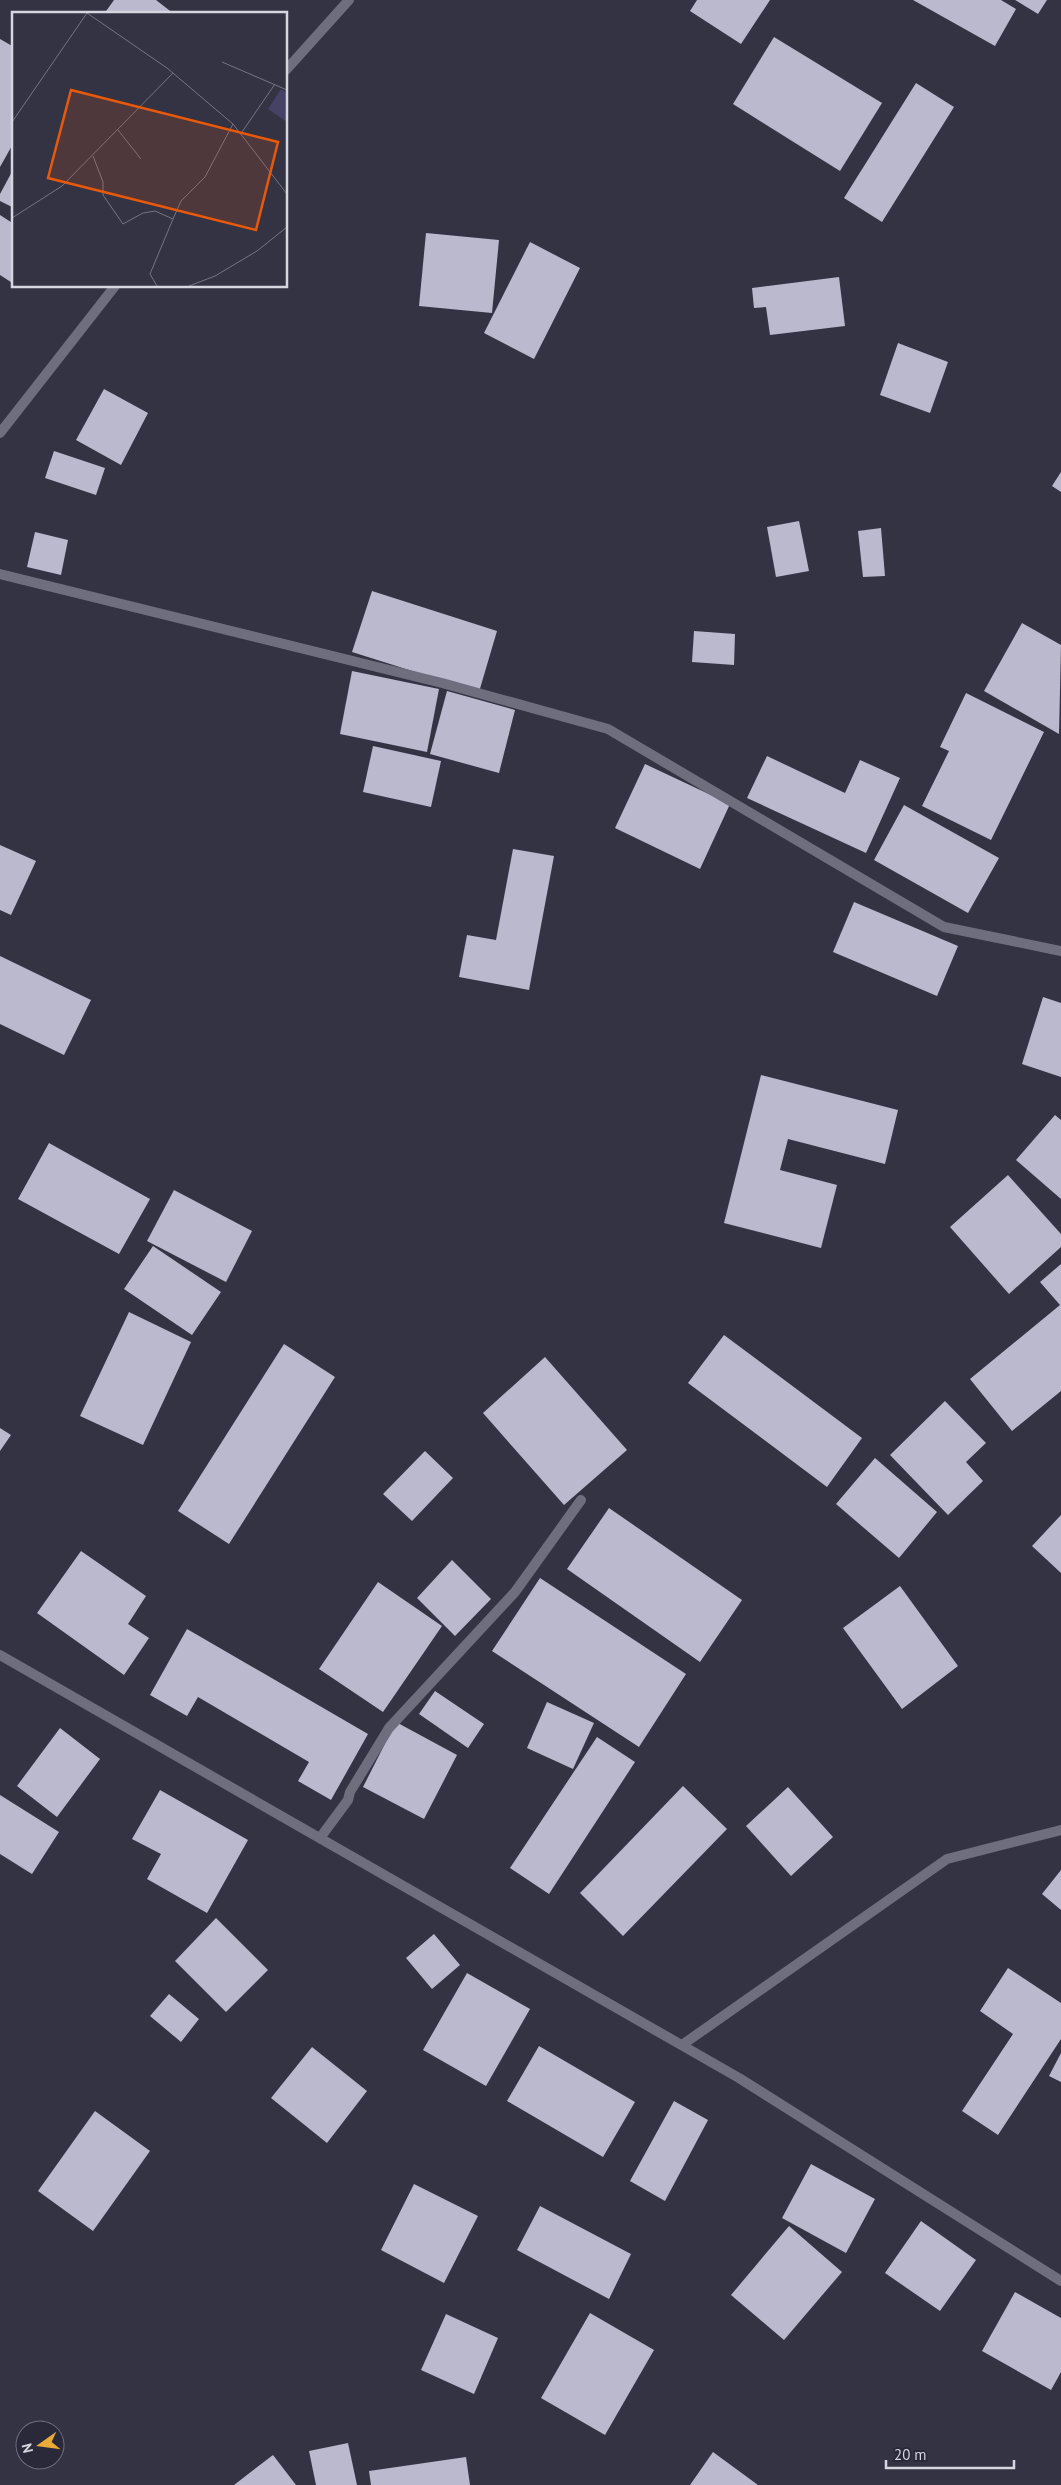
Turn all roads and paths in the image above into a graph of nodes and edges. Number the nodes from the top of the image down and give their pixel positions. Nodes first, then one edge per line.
1 (349, 0) edge
2 (288, 68) edge
3 (113, 288) edge
4 (0, 432) edge
5 (0, 574) edge
6 (1061, 951) edge
7 (582, 1500) dead end
8 (0, 1655) edge
9 (1061, 1830) edge
10 (320, 1838) junction
11 (682, 2045) junction
12 (1061, 2281) edge

1 - 2 street
3 - 4 street
5 - 6 street
7 - 10 street
8 - 10 street
9 - 11 street
10 - 11 street
11 - 12 street

